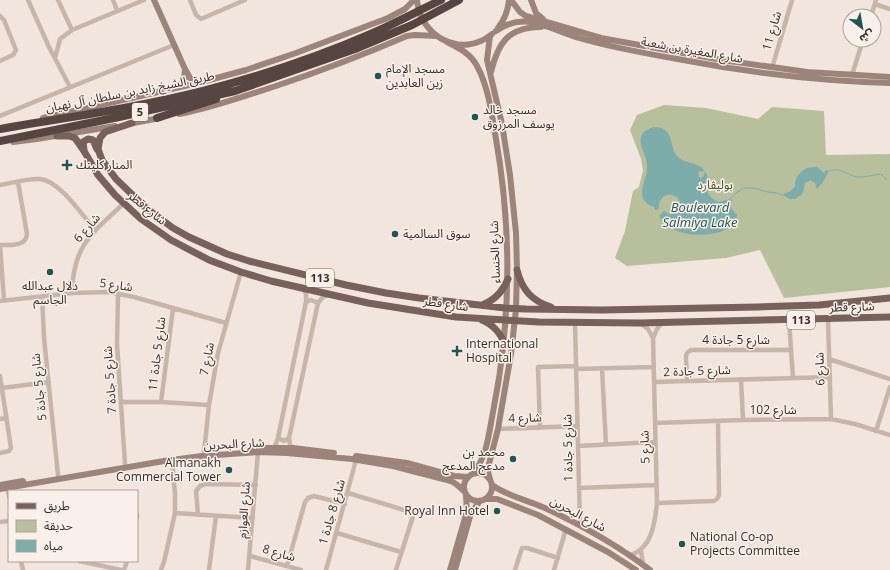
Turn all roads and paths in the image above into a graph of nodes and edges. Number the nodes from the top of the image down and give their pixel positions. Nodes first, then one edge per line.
1 (28, 0) edge
2 (58, 0) edge
3 (113, 0) edge
4 (144, 0) edge
5 (154, 0) edge
6 (190, 0) edge
7 (246, 0) edge
8 (416, 0) edge
9 (441, 0) edge
10 (459, 0) edge
11 (510, 0) edge
12 (531, 0) edge
13 (792, 0) edge
14 (875, 2) edge
15 (890, 9) edge
16 (117, 10) junction
17 (0, 16) edge
18 (548, 25) junction
19 (72, 30) junction
20 (496, 31) junction
21 (436, 36) junction
22 (490, 36) junction
23 (447, 42) junction
24 (174, 45) junction
25 (860, 48) edge
26 (55, 58) junction
27 (0, 61) edge
28 (772, 68) junction
29 (185, 69) junction
30 (490, 73) junction
31 (852, 75) junction
32 (890, 77) edge
33 (890, 82) edge
34 (198, 83) junction
35 (70, 87) junction
36 (176, 87) junction
37 (235, 91) junction
38 (0, 116) edge
39 (158, 118) junction
40 (132, 123) junction
41 (20, 126) junction
42 (0, 129) edge
43 (57, 136) junction
44 (0, 142) edge
45 (98, 149) junction
46 (84, 151) junction
47 (18, 182) junction
48 (0, 185) edge
49 (123, 204) junction
50 (95, 230) junction
51 (0, 246) edge
52 (517, 270) junction
53 (241, 272) junction
54 (508, 280) junction
55 (301, 287) junction
56 (72, 293) junction
57 (118, 294) junction
58 (331, 294) junction
59 (399, 294) junction
60 (42, 296) junction
61 (890, 298) edge
62 (2, 301) edge
63 (306, 302) junction
64 (318, 303) junction
65 (368, 303) junction
66 (480, 305) junction
67 (173, 308) junction
68 (507, 308) junction
69 (710, 308) junction
70 (740, 308) junction
71 (516, 309) junction
72 (632, 309) junction
73 (561, 310) junction
74 (602, 310) junction
75 (890, 317) edge
76 (480, 319) junction
77 (828, 319) junction
78 (789, 320) junction
79 (507, 321) junction
80 (515, 321) junction
81 (696, 321) junction
82 (729, 321) junction
83 (664, 322) junction
84 (575, 323) junction
85 (593, 323) junction
86 (615, 323) junction
87 (640, 323) junction
88 (226, 324) junction
89 (653, 338) junction
90 (505, 344) junction
91 (791, 350) junction
92 (830, 359) junction
93 (653, 367) junction
94 (576, 368) junction
95 (602, 368) junction
96 (0, 376) edge
97 (830, 377) junction
98 (793, 378) junction
99 (741, 379) junction
100 (890, 379) edge
101 (687, 381) junction
102 (49, 382) junction
103 (654, 382) junction
104 (890, 387) edge
105 (2, 388) junction
106 (122, 402) junction
107 (161, 402) junction
108 (209, 405) junction
109 (6, 418) junction
110 (0, 419) edge
111 (831, 419) junction
112 (743, 420) junction
113 (718, 421) junction
114 (655, 423) junction
115 (578, 426) junction
116 (540, 428) junction
117 (498, 429) junction
118 (876, 431) junction
119 (890, 435) edge
120 (278, 436) junction
121 (289, 438) junction
122 (655, 442) junction
123 (606, 445) junction
124 (578, 446) junction
125 (272, 448) junction
126 (292, 448) junction
127 (204, 452) junction
128 (258, 452) junction
129 (0, 453) edge
130 (172, 460) junction
131 (356, 460) junction
132 (125, 464) junction
133 (58, 475) junction
134 (470, 475) junction
135 (491, 482) junction
136 (5, 485) edge
137 (256, 485) junction
138 (656, 485) junction
139 (579, 488) junction
140 (0, 489) edge
141 (348, 493) junction
142 (465, 494) junction
143 (482, 500) junction
144 (657, 503) junction
145 (345, 504) junction
146 (545, 508) junction
147 (175, 513) junction
148 (198, 515) junction
149 (538, 515) junction
150 (216, 516) junction
151 (253, 518) junction
152 (580, 526) junction
153 (566, 529) junction
154 (337, 533) junction
155 (641, 551) junction
156 (401, 552) junction
157 (630, 555) junction
158 (250, 556) junction
159 (558, 558) junction
160 (84, 562) edge
161 (643, 564) junction
162 (287, 566) junction
163 (122, 570) edge
164 (161, 570) edge
165 (209, 570) edge
166 (248, 570) edge
167 (302, 570) edge
168 (326, 570) edge
169 (396, 570) edge
170 (450, 570) edge
171 (455, 570) edge
172 (515, 570) edge
173 (554, 570) edge
174 (636, 570) edge
175 (650, 570) edge

1 - 26 street
2 - 19 street
3 - 16 street
4 - 16 street
5 - 24 main road
6 - 7 street
8 - 21 main road
8 - 34 main road
9 - 41 highway, طريق الشيخ زايد بن سلطان آل نهيان / 5
10 - 37 highway, طريق الشيخ زايد بن سلطان آل نهيان / 5
11 - 18 main road, شارع المغيرة بن شعبة
11 - 20 main road
12 - 18 main road
13 - 28 street, شارع 11
14 - 15 street
16 - 19 street
17 - 27 street
18 - 20 main road, شارع المغيرة بن شعبة
18 - 28 main road, شارع المغيرة بن شعبة
18 - 30 main road
18 - 33 main road, شارع المغيرة بن شعبة
19 - 26 street
20 - 22 main road
21 - 23 main road, شارع الخنساء
21 - 39 main road
22 - 23 main road
22 - 30 main road, شارع الخنساء
23 - 54 main road, شارع الخنساء
24 - 29 main road
24 - 35 street
25 - 31 street
26 - 35 street
28 - 31 main road, شارع المغيرة بن شعبة
29 - 34 main road
29 - 36 main road
30 - 52 main road, شارع الخنساء
31 - 32 main road, شارع المغيرة بن شعبة
34 - 36 main road
35 - 38 street
36 - 41 main road
37 - 39 highway
37 - 44 highway, طريق الشيخ زايد بن سلطان آل نهيان / 5
39 - 40 main road
40 - 43 main road
40 - 45 main road
41 - 42 highway, طريق الشيخ زايد بن سلطان آل نهيان / 5
43 - 44 main road
43 - 46 main road, شارع قطر / 113
45 - 46 main road
45 - 59 main road, شارع قطر / 113
46 - 49 main road, شارع قطر / 113
47 - 48 street
47 - 50 street
47 - 51 street
49 - 50 street, شارع 6
49 - 53 main road, شارع قطر / 113
50 - 56 street, شارع 6
51 - 62 street
52 - 71 main road, شارع الخنساء
52 - 73 main road
53 - 55 main road, شارع قطر / 113
53 - 88 street, شارع 7
54 - 66 main road
54 - 68 main road, شارع الخنساء
55 - 58 main road, شارع قطر / 113
55 - 63 street
56 - 57 street, شارع 5
56 - 60 street, شارع 5
57 - 67 street, شارع 5
57 - 106 street, شارع 5 جادة 7
58 - 64 street
58 - 65 main road, شارع قطر / 113
59 - 65 main road
59 - 66 main road, شارع قطر / 113
60 - 62 street, شارع 5
60 - 102 street, شارع 5 جادة 5
61 - 70 main road, شارع قطر / 113
63 - 64 street
63 - 120 street
64 - 121 street
65 - 76 main road, شارع قطر / 113
66 - 68 main road, شارع قطر / 113
67 - 88 street, شارع 5
67 - 107 street, شارع 5 جادة 11
68 - 71 main road, شارع قطر / 113
68 - 79 main road, شارع الخنساء
69 - 70 main road, شارع قطر / 113
69 - 72 main road, شارع قطر / 113
69 - 81 main road
70 - 82 main road
71 - 73 main road, شارع قطر / 113
71 - 80 main road, شارع الخنساء
72 - 74 main road, شارع قطر / 113
72 - 86 main road
73 - 74 main road, شارع قطر / 113
74 - 85 main road
75 - 77 main road, شارع قطر / 113
76 - 79 main road, شارع قطر / 113
76 - 90 main road
77 - 78 main road, شارع قطر / 113
77 - 92 street, شارع 6
78 - 82 main road, شارع قطر / 113
78 - 91 street
79 - 80 main road, شارع قطر / 113
79 - 90 main road, شارع الخنساء
80 - 84 main road, شارع قطر / 113
80 - 117 main road, شارع الخنساء
81 - 82 main road, شارع قطر / 113
81 - 83 main road, شارع قطر / 113
83 - 87 main road, شارع قطر / 113
83 - 89 street
84 - 85 main road, شارع قطر / 113
84 - 94 street, شارع 5 جادة 1
85 - 86 main road, شارع قطر / 113
86 - 87 main road, شارع قطر / 113
87 - 89 street
88 - 108 street, شارع 7
89 - 93 street, شارع 5
90 - 134 main road, شارع الخنساء
91 - 98 street
91 - 101 street, شارع 5 جادة 4
92 - 97 street, شارع 6
92 - 100 street
93 - 95 street
93 - 103 street, شارع 5
94 - 95 street
94 - 115 street, شارع 5 جادة 1
94 - 116 street
95 - 123 street
96 - 105 street
97 - 98 street, شارع 5 جادة 2
97 - 111 street, شارع 6
98 - 99 street, شارع 5 جادة 2
99 - 101 street, شارع 5 جادة 2
99 - 112 street, شارع 5 جادة 2
101 - 103 street, شارع 5 جادة 2
102 - 105 street
102 - 133 street, شارع 5 جادة 5
103 - 114 street, شارع 5
104 - 118 street
105 - 109 street
106 - 107 street
106 - 132 street, شارع 5 جادة 7
107 - 108 street
108 - 127 street, شارع 7
109 - 110 street
109 - 129 street
111 - 112 street, شارع 102
111 - 118 street, شارع 102
112 - 113 street, شارع 102
113 - 114 street, شارع 102
113 - 144 street
114 - 122 street, شارع 5
115 - 116 street, شارع 4
115 - 124 street, شارع 5 جادة 1
116 - 117 street, شارع 4
117 - 135 main road, شارع الخنساء
118 - 119 street, شارع 102
120 - 121 street
120 - 125 street
121 - 126 street
122 - 123 street
122 - 138 street, شارع 5
123 - 124 street
124 - 139 street, شارع 5 جادة 1
125 - 126 main road, شارع البحرين
125 - 127 main road, شارع البحرين
126 - 134 main road, شارع البحرين
127 - 132 main road, شارع البحرين
128 - 130 main road, شارع البحرين
128 - 131 main road, شارع البحرين
128 - 137 street, شارع العوازم
130 - 136 main road, شارع البحرين
130 - 147 street
131 - 141 street, شارع 8 جادة 1
131 - 142 main road, شارع البحرين
132 - 133 main road, شارع البحرين
133 - 136 main road, شارع البحرين
134 - 135 main road
134 - 142 main road
135 - 143 main road
135 - 146 main road, شارع البحرين
136 - 140 main road, شارع البحرين
137 - 148 street
137 - 151 street, شارع العوازم
138 - 139 street
138 - 144 street, شارع 5
139 - 152 street, شارع 5 جادة 1
141 - 145 street, شارع 8 جادة 1
141 - 156 street
142 - 143 main road
142 - 170 main road
143 - 149 main road, شارع البحرين
143 - 171 main road
144 - 155 street, شارع 5
145 - 154 street, شارع 8 جادة 1
145 - 162 street
146 - 149 main road
146 - 152 main road, شارع البحرين
147 - 148 street
147 - 164 street
148 - 150 street
149 - 153 main road, شارع البحرين
150 - 151 street
150 - 165 street
151 - 158 street, شارع العوازم
152 - 157 main road, شارع البحرين
153 - 159 street
153 - 174 main road, شارع البحرين
154 - 156 street
154 - 168 street, شارع 8 جادة 1
155 - 157 street
155 - 161 street
156 - 169 street
157 - 161 main road, شارع البحرين
158 - 162 street, شارع 8
158 - 166 street, شارع العوازم
159 - 172 street
159 - 173 street
160 - 163 street
161 - 175 main road, شارع البحرين
162 - 167 street, شارع 8

